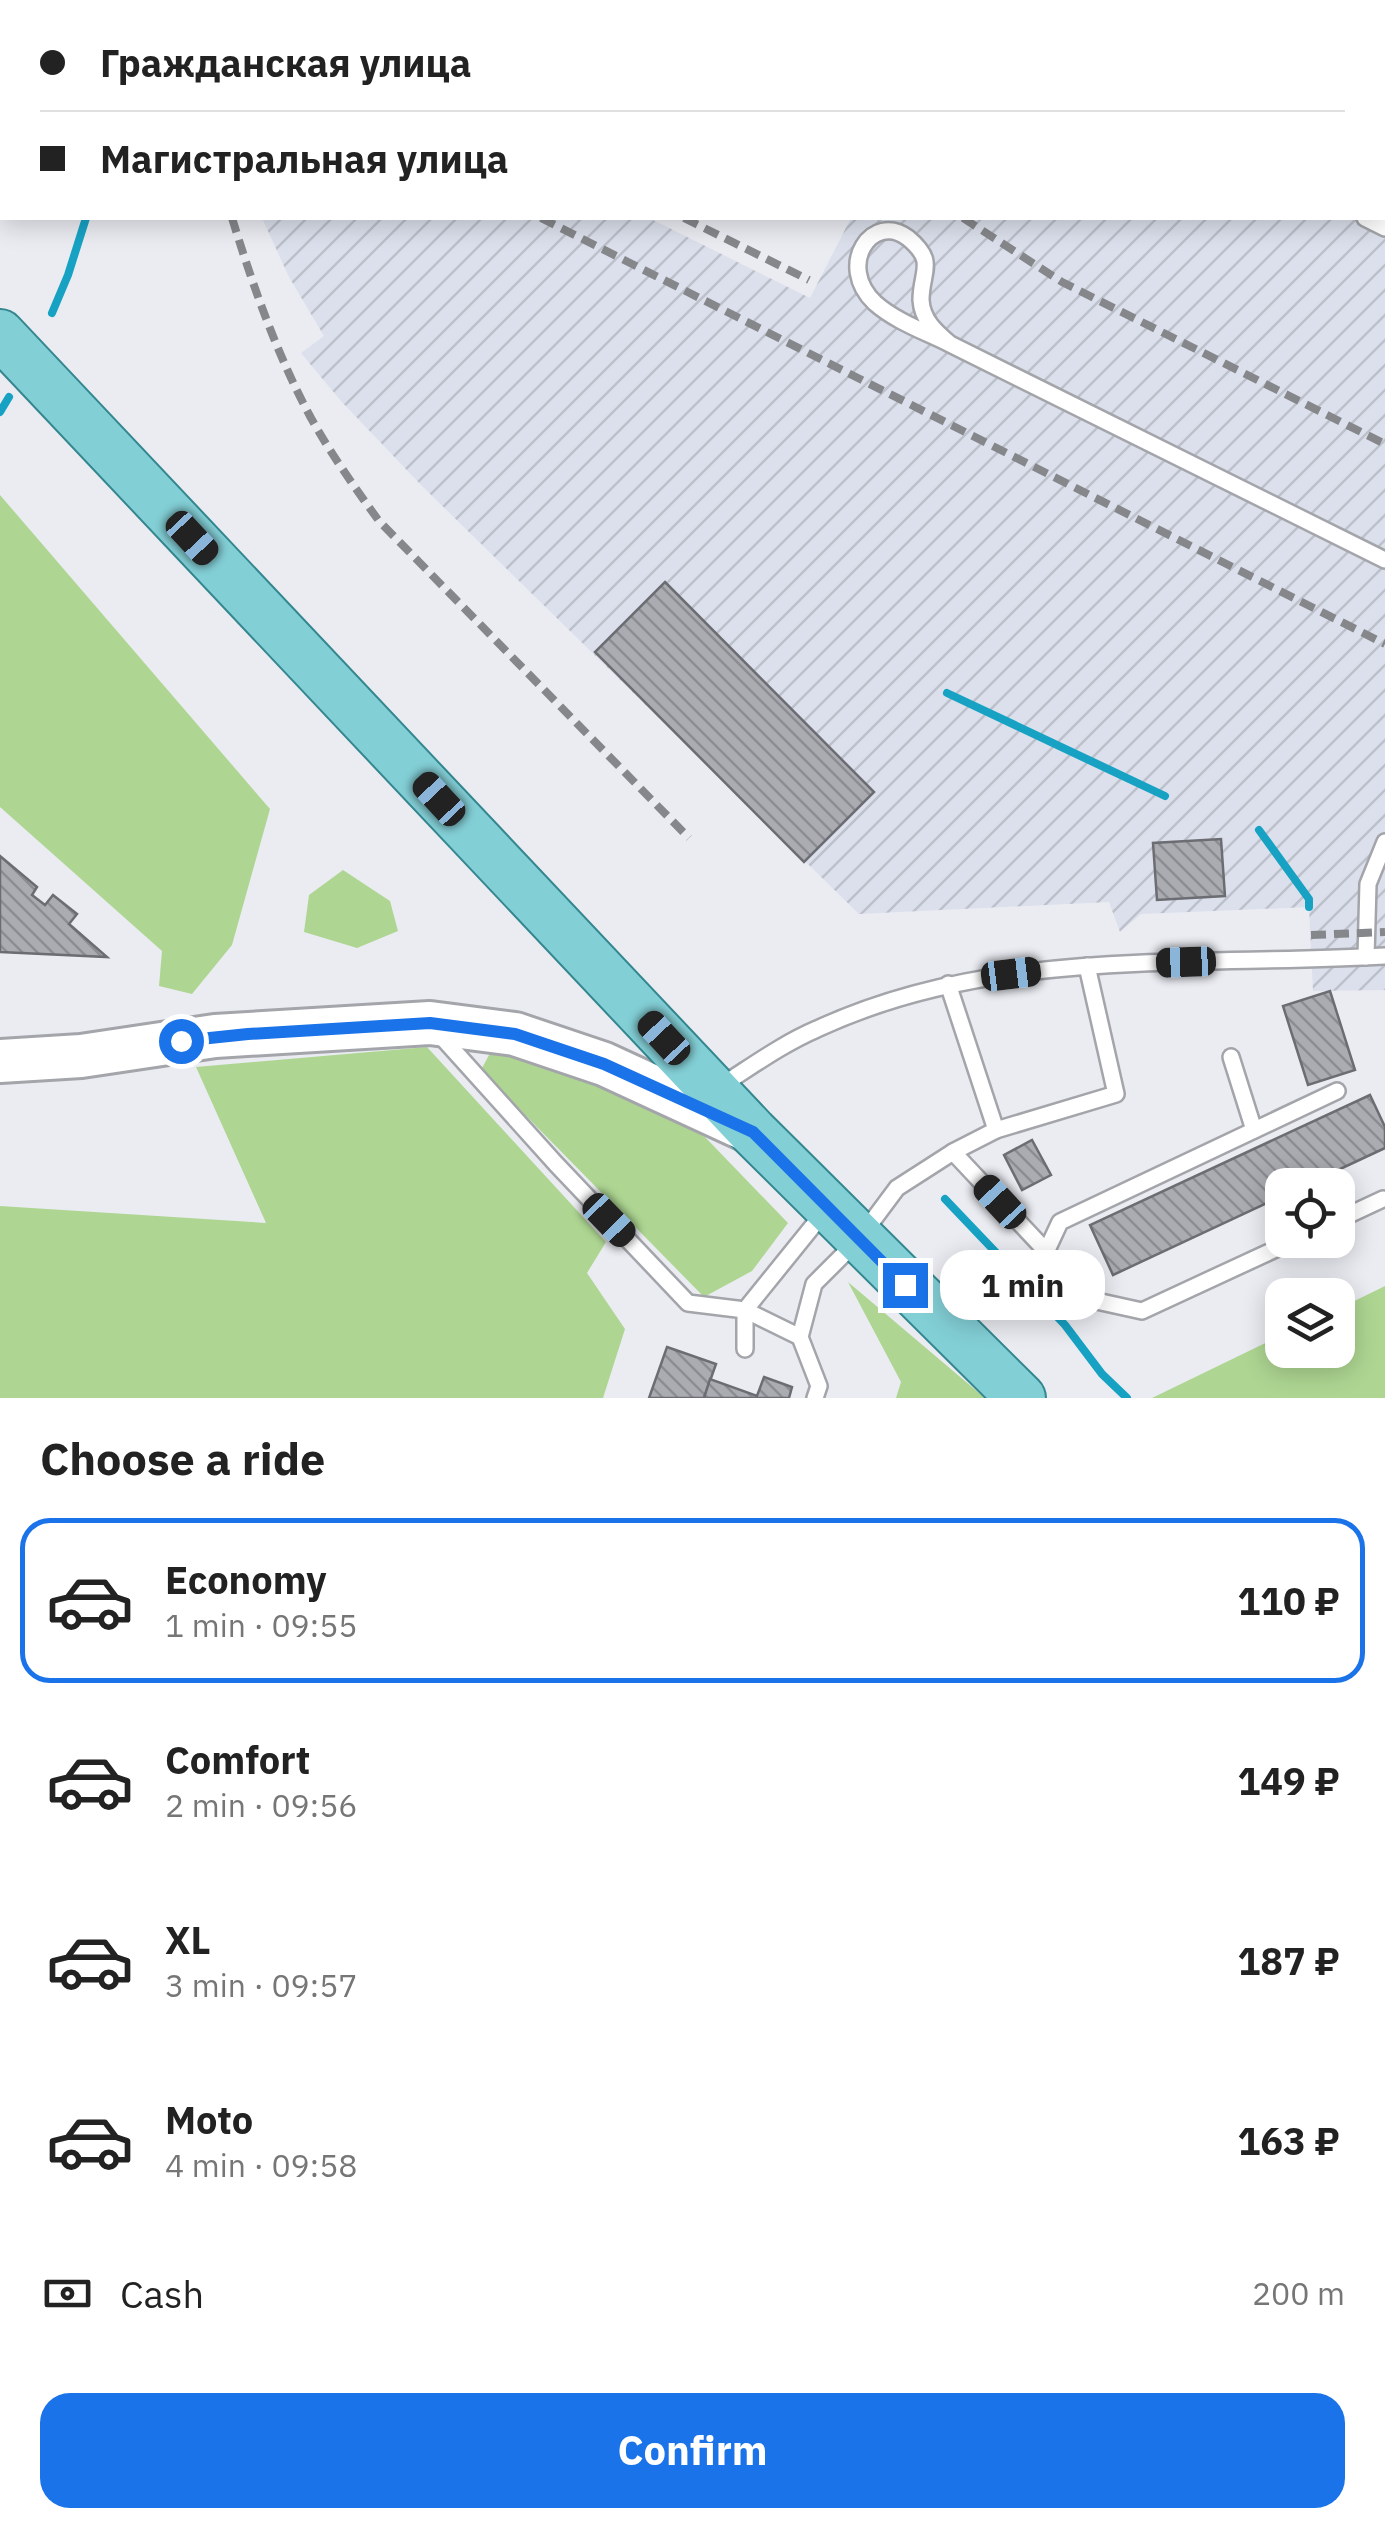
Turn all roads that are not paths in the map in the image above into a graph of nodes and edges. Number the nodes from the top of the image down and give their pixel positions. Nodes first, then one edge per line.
1 (0, 334) edge
2 (950, 344) junction
3 (1385, 560) edge
4 (1385, 842) edge
5 (1385, 956) edge
6 (1366, 957) junction
7 (1087, 966) junction
8 (948, 984) junction
9 (430, 1023) junction
10 (81, 1056) junction
11 (1231, 1057) dead end
12 (0, 1061) edge
13 (0, 1083) edge
14 (713, 1090) junction
15 (1337, 1091) dead end
16 (996, 1130) junction
17 (1254, 1130) junction
18 (753, 1132) junction
19 (952, 1152) junction
20 (1383, 1199) edge
21 (1355, 1212) edge
22 (843, 1224) junction
23 (1046, 1252) junction
24 (1265, 1254) edge
25 (745, 1310) junction
26 (800, 1337) junction
27 (745, 1349) dead end
28 (815, 1398) edge
29 (1021, 1398) edge

1 - 14 main road
2 - 2 lane
2 - 3 lane
4 - 6 lane
5 - 6 lane
6 - 7 lane
7 - 8 lane
7 - 16 lane
8 - 14 lane
8 - 16 lane
9 - 10 street
9 - 18 street
9 - 25 lane
10 - 12 street
10 - 13 street
11 - 17 lane
14 - 18 main road
15 - 17 lane
16 - 19 lane
17 - 23 lane
18 - 22 main road
19 - 22 lane
19 - 23 lane
20 - 21 lane
22 - 25 lane
22 - 26 lane
22 - 29 main road
23 - 24 lane
25 - 26 lane
25 - 27 lane
26 - 28 lane

